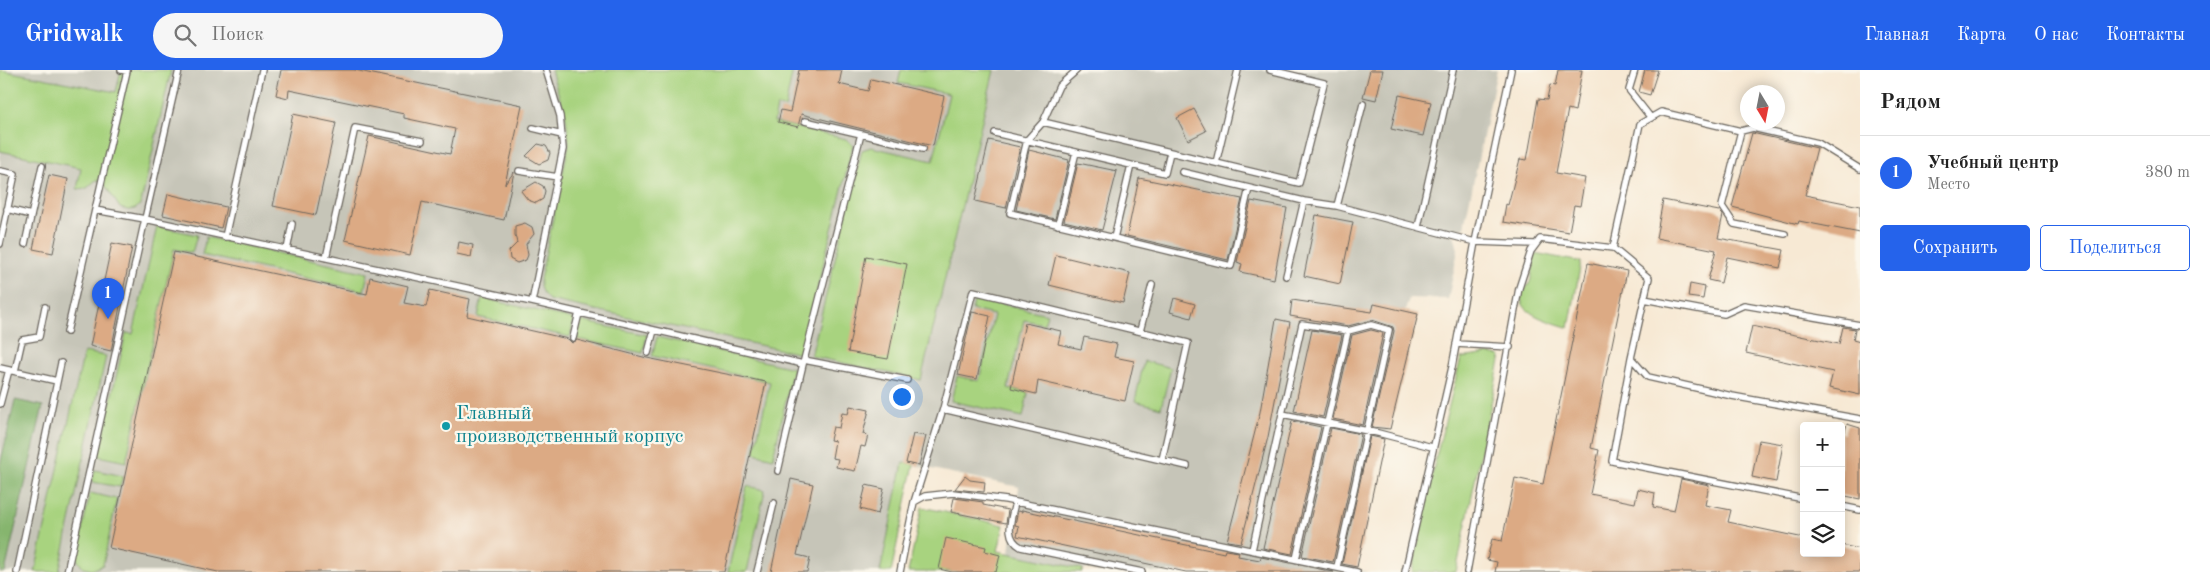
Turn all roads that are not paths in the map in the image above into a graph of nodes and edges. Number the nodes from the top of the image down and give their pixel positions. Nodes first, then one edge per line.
1 (121, 70) edge
2 (179, 70) edge
3 (262, 70) edge
4 (546, 70) edge
5 (1077, 70) edge
6 (1238, 70) edge
7 (1270, 70) edge
8 (1453, 70) edge
9 (1511, 70) edge
10 (1635, 70) edge
11 (1278, 71) edge
12 (1363, 104) dead end
13 (1651, 118) junction
14 (805, 120) dead end
15 (1043, 122) junction
16 (534, 128) dead end
17 (1741, 131) junction
18 (995, 133) dead end
19 (861, 134) junction
20 (562, 135) junction
21 (1027, 140) junction
22 (422, 141) dead end
23 (923, 149) dead end
24 (1076, 152) junction
25 (1170, 152) junction
26 (1216, 163) junction
27 (1131, 165) junction
28 (42, 166) dead end
29 (1860, 170) edge
30 (0, 171) edge
31 (519, 171) dead end
32 (1182, 172) dead end
33 (558, 177) junction
34 (1250, 188) junction
35 (1304, 201) junction
36 (1337, 206) junction
37 (8, 210) junction
38 (95, 210) junction
39 (31, 215) junction
40 (145, 220) junction
41 (292, 224) dead end
42 (1058, 225) junction
43 (1418, 227) junction
44 (1785, 234) dead end
45 (225, 237) junction
46 (1114, 238) junction
47 (1475, 242) junction
48 (0, 244) edge
49 (25, 244) dead end
50 (1534, 244) junction
51 (1612, 248) junction
52 (287, 250) junction
53 (326, 258) junction
54 (1286, 276) dead end
55 (1152, 285) dead end
56 (1644, 299) junction
57 (532, 302) junction
58 (45, 307) dead end
59 (579, 313) junction
60 (1860, 325) edge
61 (654, 330) junction
62 (1140, 331) junction
63 (1348, 331) junction
64 (67, 332) dead end
65 (573, 338) dead end
66 (1456, 344) junction
67 (1510, 347) junction
68 (648, 353) dead end
69 (1631, 358) junction
70 (804, 362) junction
71 (62, 363) dead end
72 (0, 368) edge
73 (12, 370) junction
74 (907, 380) dead end
75 (58, 381) junction
76 (0, 404) edge
77 (943, 409) junction
78 (1282, 414) junction
79 (1860, 418) edge
80 (1326, 422) junction
81 (1367, 430) junction
82 (1432, 447) junction
83 (1162, 460) junction
84 (1187, 466) dead end
85 (778, 471) dead end
86 (1800, 498) edge
87 (914, 502) junction
88 (1015, 502) junction
89 (774, 503) dead end
90 (1845, 507) edge
91 (1860, 510) edge
92 (1252, 550) junction
93 (1296, 559) junction
94 (1337, 568) junction
95 (17, 572) edge
96 (67, 572) edge
97 (757, 572) edge
98 (900, 572) edge
99 (1142, 572) edge
100 (1357, 572) edge
101 (1405, 572) edge
102 (1468, 572) edge

1 - 38 lane
2 - 40 lane
3 - 45 lane
4 - 20 lane
5 - 15 lane
6 - 26 lane
7 - 11 lane
8 - 43 lane
9 - 47 lane
10 - 13 lane
11 - 26 lane
12 - 36 lane
13 - 17 lane
13 - 51 lane
14 - 19 lane
15 - 21 lane
15 - 25 lane
16 - 20 lane
17 - 29 lane
17 - 44 lane
18 - 21 lane
19 - 23 lane
19 - 70 lane
20 - 33 lane
21 - 24 lane
21 - 42 lane
22 - 53 lane
24 - 27 lane
24 - 42 lane
25 - 26 lane
25 - 27 lane
27 - 46 lane
28 - 39 lane
30 - 37 lane
31 - 33 lane
32 - 34 lane
33 - 57 lane
34 - 35 lane
34 - 46 lane
35 - 36 lane
35 - 54 lane
36 - 43 lane
37 - 39 lane
37 - 48 lane
38 - 40 lane
38 - 64 lane
39 - 49 lane
40 - 45 lane
40 - 96 lane
41 - 52 lane
42 - 46 lane
43 - 47 lane
45 - 52 lane
47 - 50 lane
47 - 66 lane
50 - 51 lane
50 - 67 lane
51 - 56 lane
52 - 53 lane
53 - 57 lane
55 - 62 lane
56 - 60 lane
56 - 69 lane
57 - 59 lane
58 - 73 lane
59 - 61 lane
59 - 65 lane
61 - 68 lane
61 - 70 lane
62 - 77 lane
62 - 83 lane
63 - 78 lane
63 - 80 lane
63 - 81 lane
66 - 67 lane
66 - 82 lane
67 - 102 lane
69 - 79 lane
69 - 86 lane
70 - 74 lane
70 - 85 lane
71 - 75 lane
72 - 73 lane
73 - 75 lane
73 - 76 lane
75 - 95 lane
77 - 83 lane
77 - 87 lane
78 - 80 lane
78 - 92 lane
80 - 81 lane
80 - 93 lane
81 - 82 lane
81 - 94 lane
82 - 101 lane
83 - 84 lane
87 - 88 lane
87 - 98 lane
88 - 92 lane
88 - 99 lane
89 - 97 lane
90 - 91 lane
92 - 93 lane
93 - 94 lane
94 - 100 lane

